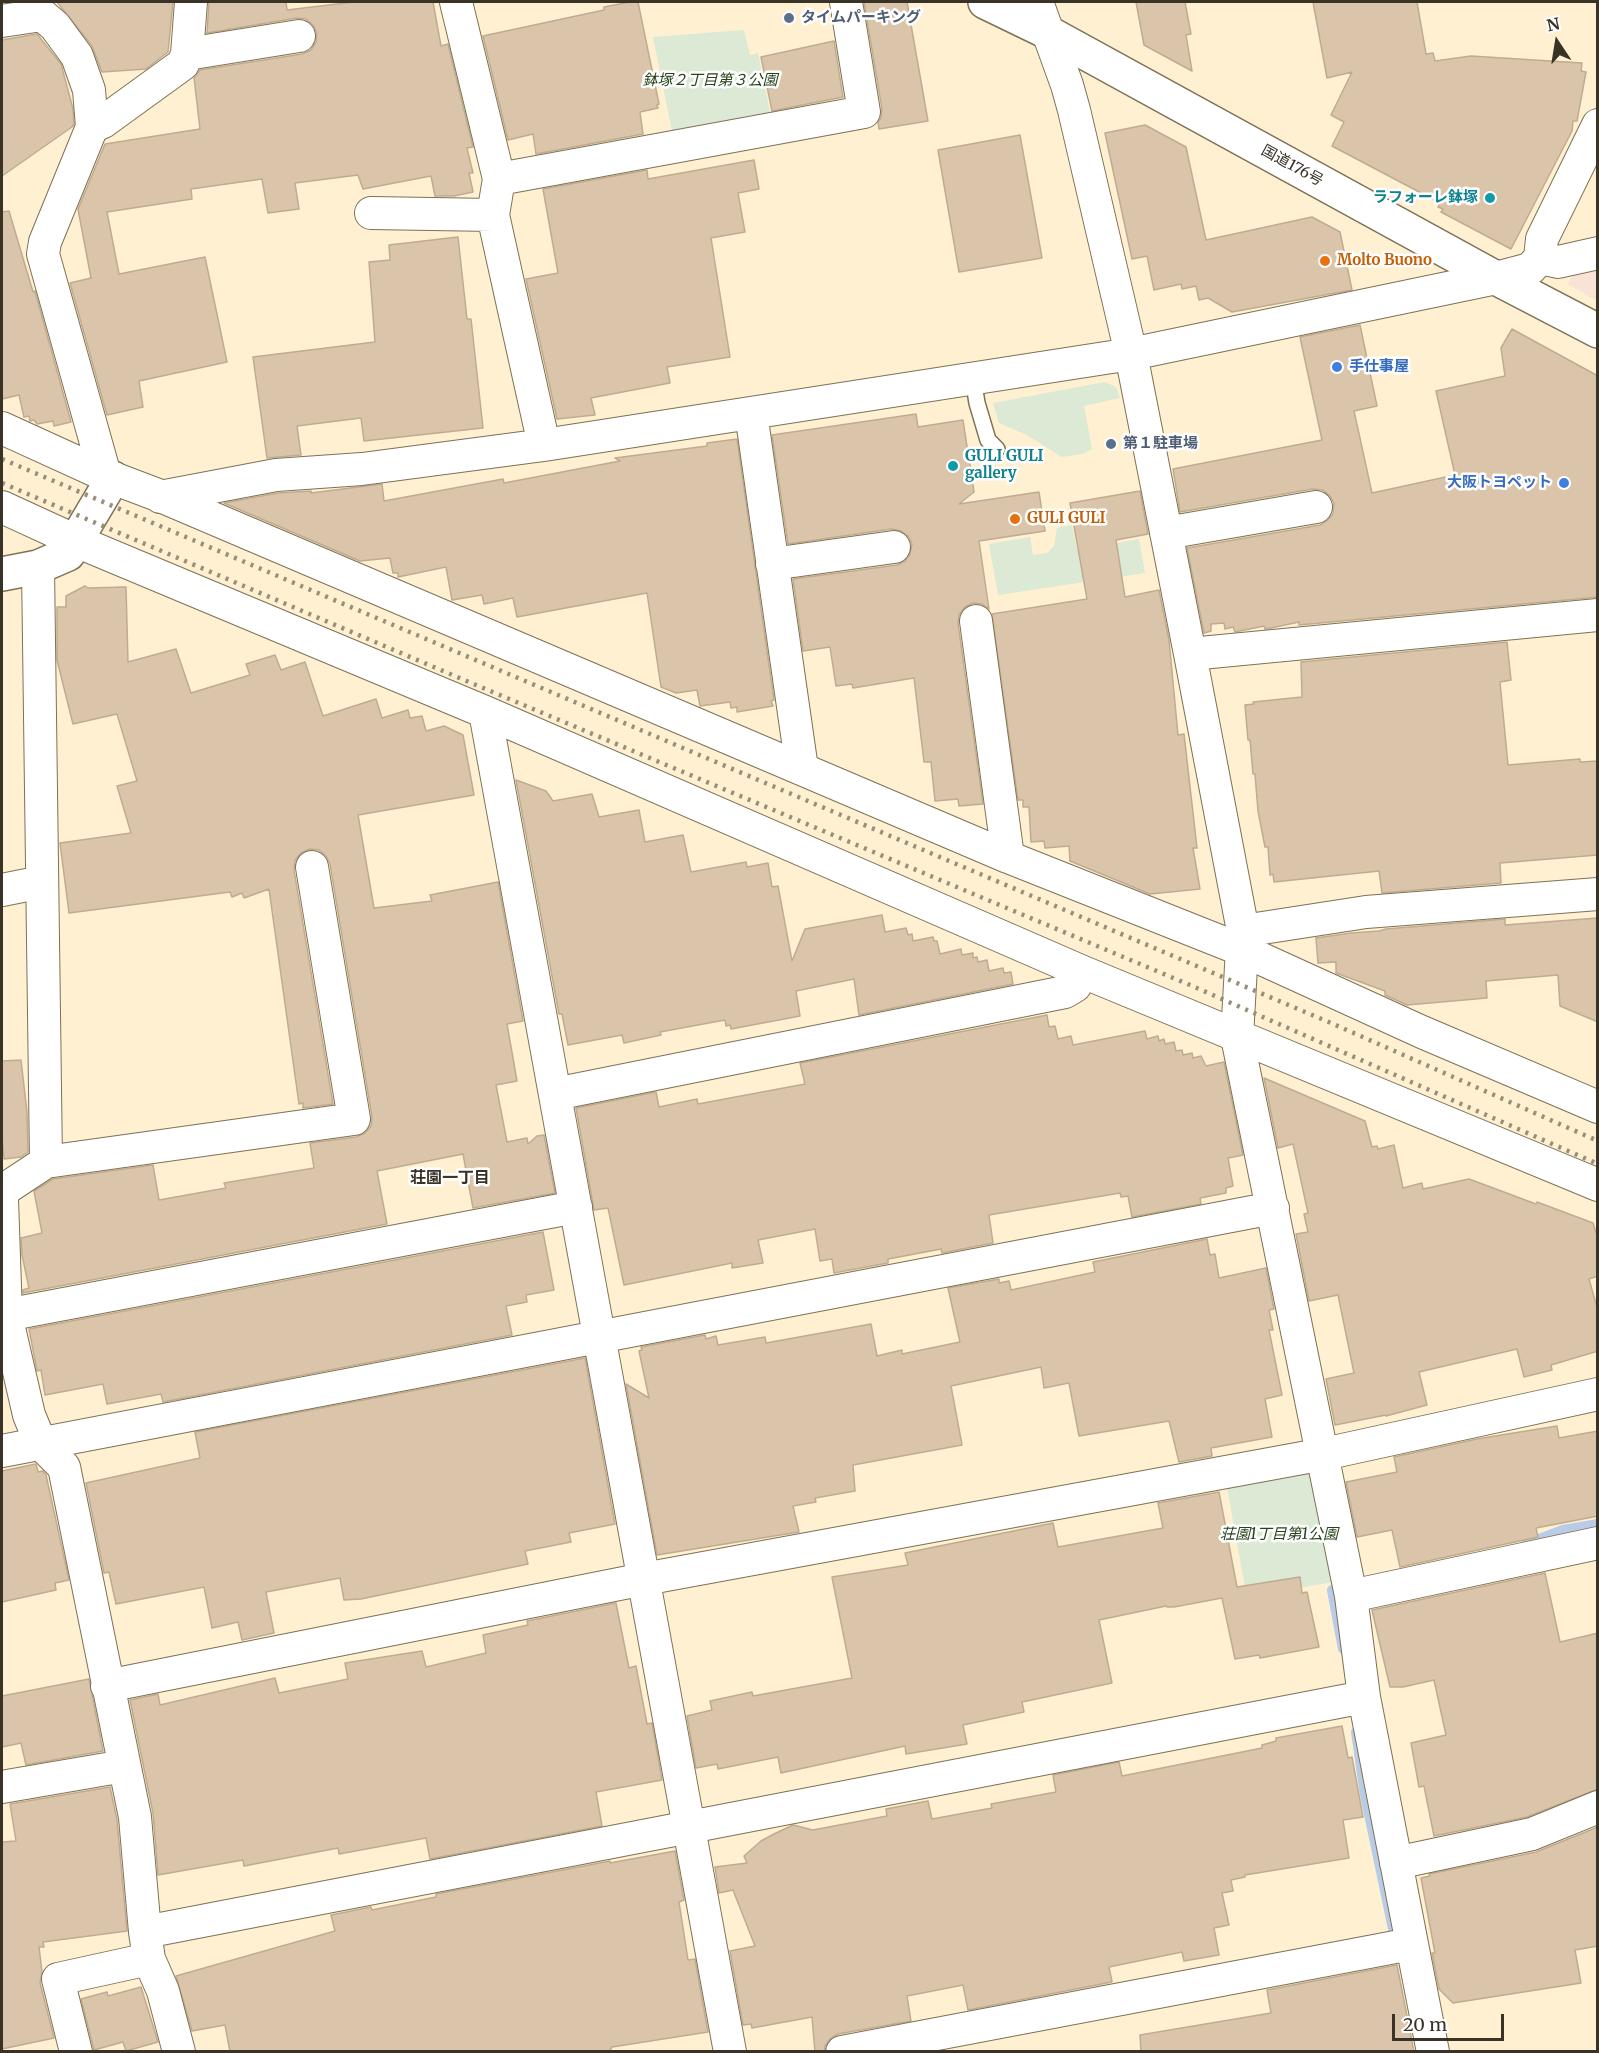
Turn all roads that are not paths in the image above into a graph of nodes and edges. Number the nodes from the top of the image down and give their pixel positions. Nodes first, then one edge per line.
1 (191, 2) edge
2 (456, 2) edge
3 (846, 2) edge
4 (985, 2) edge
5 (1037, 2) edge
6 (40, 8) edge
7 (2, 21) edge
8 (1049, 33) junction
9 (299, 36) dead end
10 (187, 54) junction
11 (88, 90) junction
12 (134, 99) junction
13 (1598, 125) edge
14 (92, 127) junction
15 (499, 178) junction
16 (371, 213) dead end
17 (493, 215) junction
18 (1598, 253) edge
19 (1540, 258) junction
20 (1496, 278) junction
21 (1598, 331) edge
22 (1131, 354) junction
23 (973, 378) junction
24 (751, 413) junction
25 (2, 428) edge
26 (544, 445) junction
27 (997, 449) dead end
28 (106, 484) junction
29 (163, 497) junction
30 (2, 507) edge
31 (1316, 507) dead end
32 (1166, 533) junction
33 (76, 541) junction
34 (894, 547) dead end
35 (772, 564) junction
36 (38, 567) junction
37 (2, 574) edge
38 (1598, 615) edge
39 (976, 621) dead end
40 (1190, 654) junction
41 (485, 712) junction
42 (802, 769) junction
43 (1008, 857) junction
44 (312, 867) dead end
45 (42, 882) junction
46 (2, 890) edge
47 (1598, 894) edge
48 (1242, 941) junction
49 (1083, 972) junction
50 (1237, 1036) junction
51 (555, 1094) junction
52 (1598, 1107) edge
53 (46, 1162) junction
54 (1598, 1185) edge
55 (2, 1191) edge
56 (2, 1199) edge
57 (576, 1207) junction
58 (1273, 1208) junction
59 (6, 1315) junction
60 (600, 1337) junction
61 (1598, 1394) edge
62 (41, 1444) junction
63 (2, 1451) edge
64 (1324, 1454) junction
65 (1598, 1543) edge
66 (644, 1579) junction
67 (1351, 1596) junction
68 (107, 1686) junction
69 (1364, 1697) junction
70 (124, 1766) junction
71 (2, 1787) edge
72 (1598, 1807) edge
73 (689, 1827) junction
74 (1395, 1863) junction
75 (1411, 1944) junction
76 (147, 1946) junction
77 (76, 2052) edge
78 (179, 2052) edge
79 (730, 2052) edge
80 (842, 2052) edge
81 (1433, 2052) edge

1 - 10 street
2 - 15 street
3 - 15 street
4 - 8 main road, 国道176号
5 - 8 street
6 - 7 street
6 - 11 street
8 - 20 main road, 国道176号
8 - 22 street
9 - 10 street
10 - 12 street
11 - 12 street
11 - 14 street
12 - 14 street
13 - 19 street
14 - 28 street
15 - 17 street
16 - 17 street
17 - 26 street
18 - 19 street
19 - 20 street
20 - 21 main road, 国道176号
20 - 22 street
22 - 23 street
22 - 32 street
23 - 24 street
23 - 27 lane
24 - 26 street
24 - 35 street
25 - 28 street
26 - 29 street
28 - 29 street
28 - 33 main road
29 - 42 street
30 - 33 street
31 - 32 street
32 - 40 street
33 - 36 main road
33 - 41 street
34 - 35 street
35 - 42 street
36 - 37 main road
36 - 45 street
38 - 40 street
39 - 43 street
40 - 48 street
41 - 49 street
41 - 51 street
42 - 43 street
43 - 48 street
44 - 53 street
45 - 46 street
45 - 53 street
47 - 48 street
48 - 50 street
48 - 52 street
49 - 50 street
49 - 51 street
50 - 54 street
50 - 58 street
51 - 57 street
53 - 55 street
56 - 59 street
57 - 59 street
57 - 60 street
58 - 60 street
58 - 64 street
59 - 62 street
60 - 62 street
60 - 66 street
61 - 64 street
62 - 63 street
62 - 68 street
64 - 66 street
64 - 67 street
65 - 67 street
66 - 68 street
66 - 73 street
67 - 69 street
68 - 70 street
69 - 73 street
69 - 74 street
70 - 71 street
70 - 76 street
72 - 74 street
73 - 76 street
73 - 79 street
74 - 75 street
75 - 80 street
75 - 81 street
76 - 77 street
76 - 78 street

